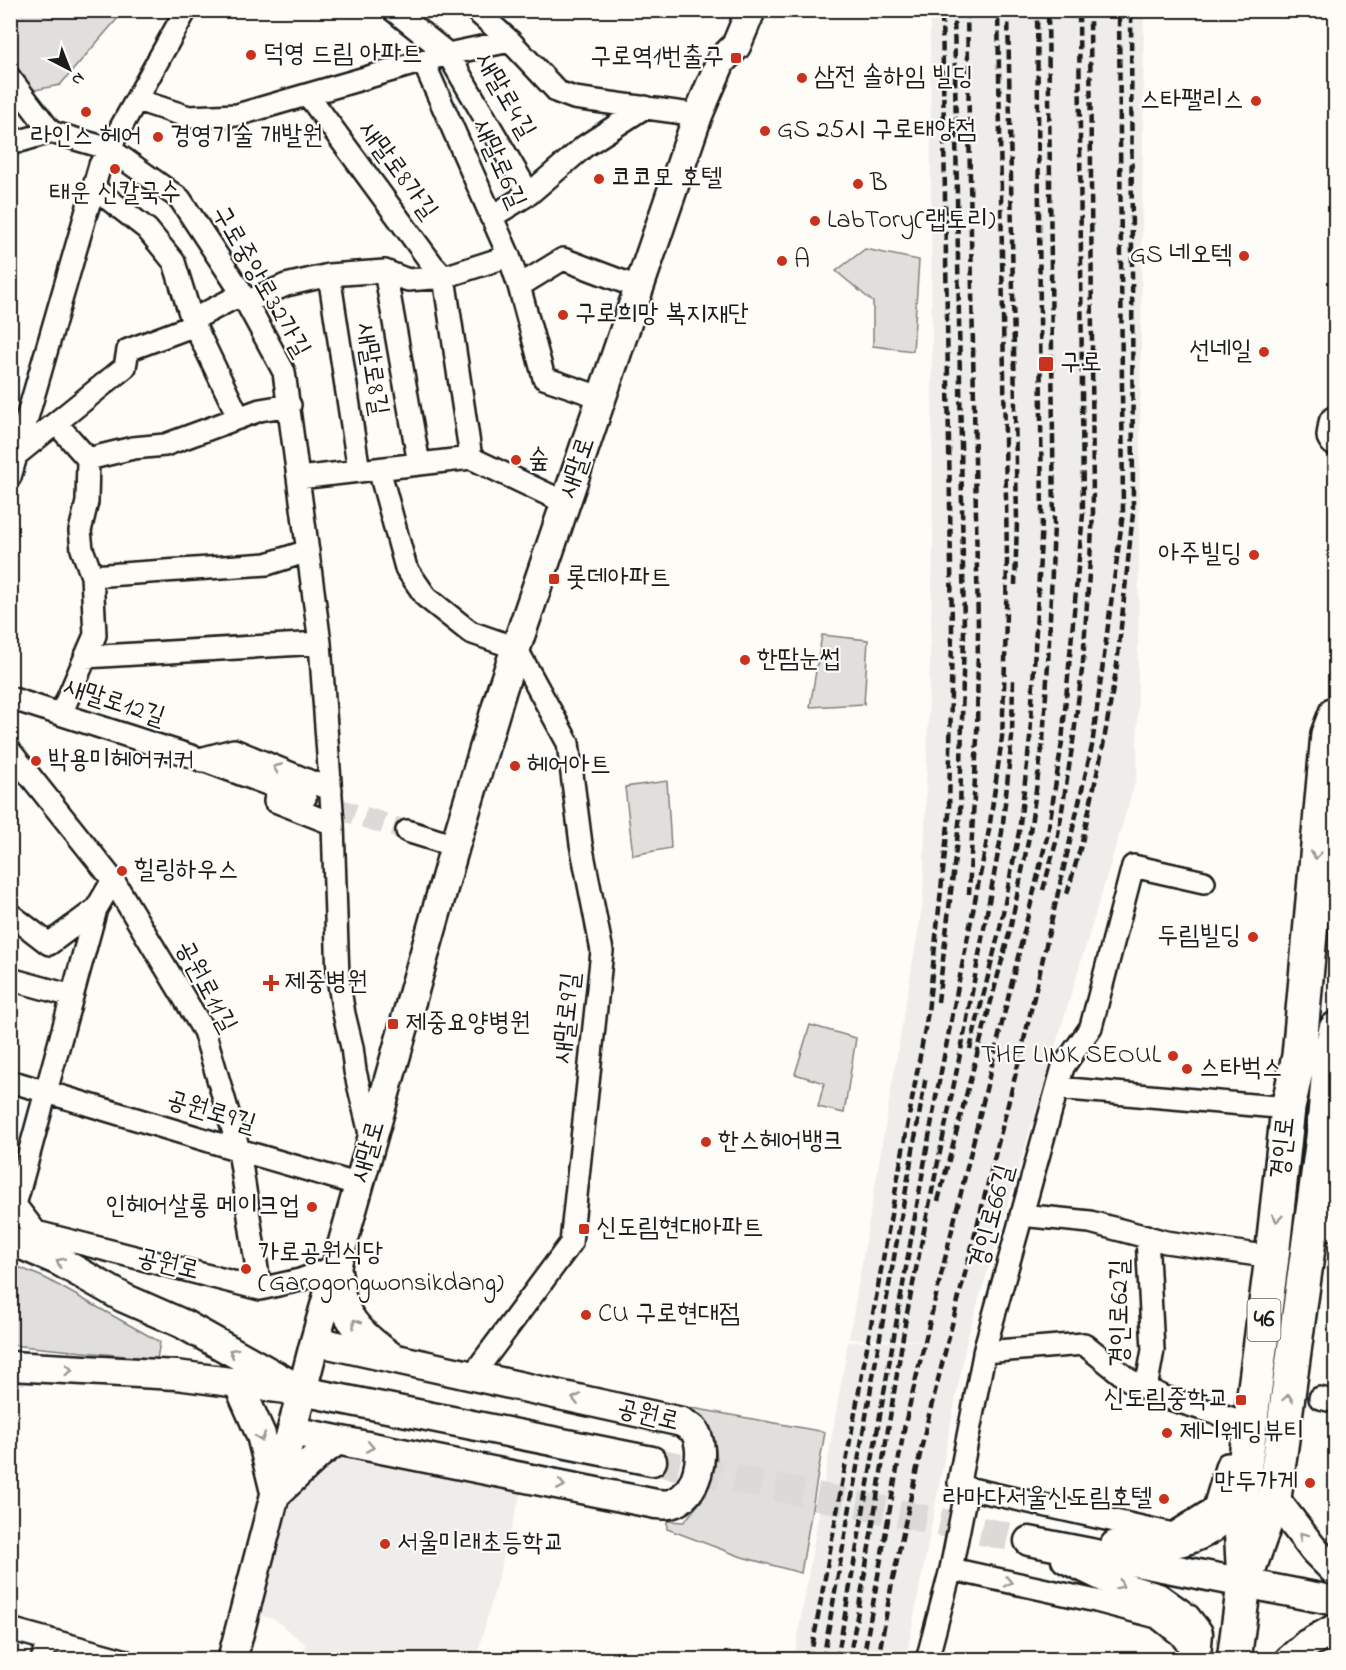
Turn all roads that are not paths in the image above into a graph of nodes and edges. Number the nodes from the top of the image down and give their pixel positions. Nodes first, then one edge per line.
1 (186, 10) edge
2 (393, 10) edge
3 (475, 10) edge
4 (734, 12) edge
5 (510, 41) junction
6 (448, 54) junction
7 (423, 61) junction
8 (10, 78) edge
9 (308, 95) junction
10 (137, 100) junction
11 (645, 107) junction
12 (698, 115) junction
13 (51, 132) junction
14 (10, 144) edge
15 (110, 148) junction
16 (94, 188) junction
17 (529, 194) junction
18 (491, 217) junction
19 (509, 256) junction
20 (385, 272) junction
21 (329, 275) junction
22 (444, 277) junction
23 (519, 286) junction
24 (640, 288) junction
25 (244, 298) junction
26 (192, 320) junction
27 (603, 398) junction
28 (290, 405) junction
29 (239, 418) junction
30 (56, 423) junction
31 (1335, 423) edge
32 (1335, 439) edge
33 (14, 457) edge
34 (471, 458) junction
35 (88, 459) junction
36 (418, 464) junction
37 (369, 470) junction
38 (10, 477) edge
39 (299, 478) junction
40 (566, 503) junction
41 (308, 551) junction
42 (92, 576) junction
43 (320, 643) junction
44 (516, 648) junction
45 (85, 657) junction
46 (10, 698) edge
47 (1335, 712) edge
48 (61, 714) junction
49 (10, 751) edge
50 (200, 759) junction
51 (331, 790) junction
52 (305, 798) tunnel mouth
53 (333, 824) junction
54 (407, 831) tunnel mouth
55 (455, 846) junction
56 (113, 880) junction
57 (1204, 882) dead end
58 (96, 909) junction
59 (10, 914) edge
60 (10, 979) edge
61 (72, 996) junction
62 (1325, 1050) edge
63 (10, 1081) edge
64 (1057, 1088) junction
65 (46, 1091) junction
66 (1288, 1108) junction
67 (372, 1142) junction
68 (238, 1150) junction
69 (360, 1185) junction
70 (13, 1204) edge
71 (1022, 1215) junction
72 (1324, 1225) edge
73 (1147, 1236) junction
74 (10, 1240) edge
75 (1272, 1257) junction
76 (337, 1266) junction
77 (260, 1289) junction
78 (315, 1341) junction
79 (984, 1352) junction
80 (399, 1361) junction
81 (10, 1366) edge
82 (472, 1376) junction
83 (238, 1383) junction
84 (1146, 1389) junction
85 (302, 1391) junction
86 (1250, 1424) junction
87 (292, 1431) junction
88 (338, 1440) junction
89 (652, 1461) tunnel mouth
90 (1244, 1466) junction
91 (967, 1488) junction
92 (275, 1495) junction
93 (1274, 1498) junction
94 (1240, 1503) junction
95 (1029, 1541) junction
96 (951, 1569) junction
97 (1335, 1572) edge
98 (1244, 1584) junction
99 (1335, 1601) edge
100 (1335, 1628) edge
101 (10, 1629) edge
102 (48, 1639) junction
103 (1198, 1657) edge
104 (42, 1659) edge
105 (123, 1659) edge
106 (232, 1659) edge
107 (927, 1659) edge
108 (1234, 1659) edge
109 (1289, 1659) edge

1 - 10 street
2 - 6 street, 새말로4길
3 - 5 street
4 - 12 main road, 새말로
5 - 6 street
5 - 11 street
6 - 7 street
6 - 17 street, 새말로4길
7 - 9 street
7 - 18 street, 새말로6길
8 - 13 street
9 - 10 street
9 - 22 street, 새말로8가길
10 - 15 street
11 - 12 street
11 - 17 street
12 - 24 main road, 새말로
13 - 14 street
13 - 15 street, 구로중앙로32가길
15 - 16 street
15 - 25 street, 구로중앙로32가길
16 - 26 street
16 - 33 street
17 - 18 street
18 - 19 street, 새말로6길
19 - 22 street
19 - 23 street, 새말로6길
20 - 21 street
20 - 22 street
20 - 36 street, 새말로8길
21 - 25 street
21 - 37 street, 새말로8길
22 - 34 street
23 - 24 street
23 - 27 street, 새말로6길
24 - 27 main road, 새말로
25 - 26 street
25 - 28 street, 구로중앙로32가길
26 - 29 street
26 - 30 street
27 - 40 main road, 새말로
28 - 29 street
28 - 39 street, 구로중앙로32가길
29 - 35 street
30 - 33 street
30 - 35 street
31 - 32 main road
33 - 38 street
34 - 36 street
34 - 40 street
35 - 42 street
36 - 37 street
37 - 39 street
37 - 44 street
39 - 41 street, 구로중앙로32가길
40 - 44 main road, 새말로
41 - 42 street
41 - 43 street, 구로중앙로32가길
42 - 45 street
43 - 45 street
43 - 51 street, 구로중앙로32가길
44 - 55 main road, 새말로
44 - 82 street, 새말로9길
45 - 48 street
46 - 48 street, 새말로12길
47 -> 62 main road, 경인로 / 46
48 - 50 street, 새말로12길
49 - 56 street, 공원로11길
51 -> 50 street
50 - 52 street, 새말로12길
50 - 53 street, 새말로12길
51 - 53 street, 구로중앙로32가길
53 - 67 street, 구로중앙로32가길
54 - 55 street
55 - 67 main road, 새말로
56 - 58 street
56 - 68 street, 공원로11길
57 - 64 street, 경인로66길
58 - 59 street
58 - 61 street
60 - 61 street
61 - 65 street
62 - 66 main road, 경인로 / 46
62 - 72 main road, 경인로 / 46
63 - 65 street, 공원로9길
64 - 66 street
64 - 71 street, 경인로66길
65 - 68 street, 공원로9길
65 - 70 street
66 -> 75 main road, 경인로 / 46
67 - 69 main road, 새말로
68 - 69 street, 공원로9길
68 - 77 street, 공원로11길
69 - 76 main road, 새말로
70 - 77 street, 공원로
71 - 73 street, 경인로62길
71 - 79 street, 경인로66길
93 -> 72 main road, 경인로 / 46
73 - 75 street, 경인로62길
73 - 84 street, 경인로62길
85 -> 74 main road, 공원로
75 - 86 main road, 경인로 / 46
76 - 77 street, 공원로
76 - 78 main road, 새말로
80 -> 76 main road
78 - 80 main road, 공원로
78 - 85 main road, 새말로
79 - 84 street, 경인로62길
79 - 91 street, 경인로66길
80 - 82 main road, 공원로
81 -> 83 main road, 공원로
88 -> 82 main road, 공원로
83 - 85 main road, 공원로
83 -> 92 main road
84 - 86 street, 경인로62길
85 - 87 main road, 새말로
85 - 89 main road, 공원로
86 - 90 main road, 경인로 / 46
87 - 88 main road, 공원로
87 - 92 main road, 새말로
88 - 92 main road
90 - 91 street
90 - 94 main road, 경인로 / 46
91 - 96 street, 경인로66길
92 - 106 main road, 새말로
97 -> 93 main road
93 - 98 main road, 경인로 / 46
94 - 95 main road
94 - 98 main road, 경인로 / 46
95 - 98 main road
95 -> 103 main road
96 -> 103 street
96 - 107 street, 경인로66길
98 - 99 main road
98 - 108 main road, 경인로 / 46
100 - 109 main road
101 - 102 street
102 - 104 street
102 - 105 street

